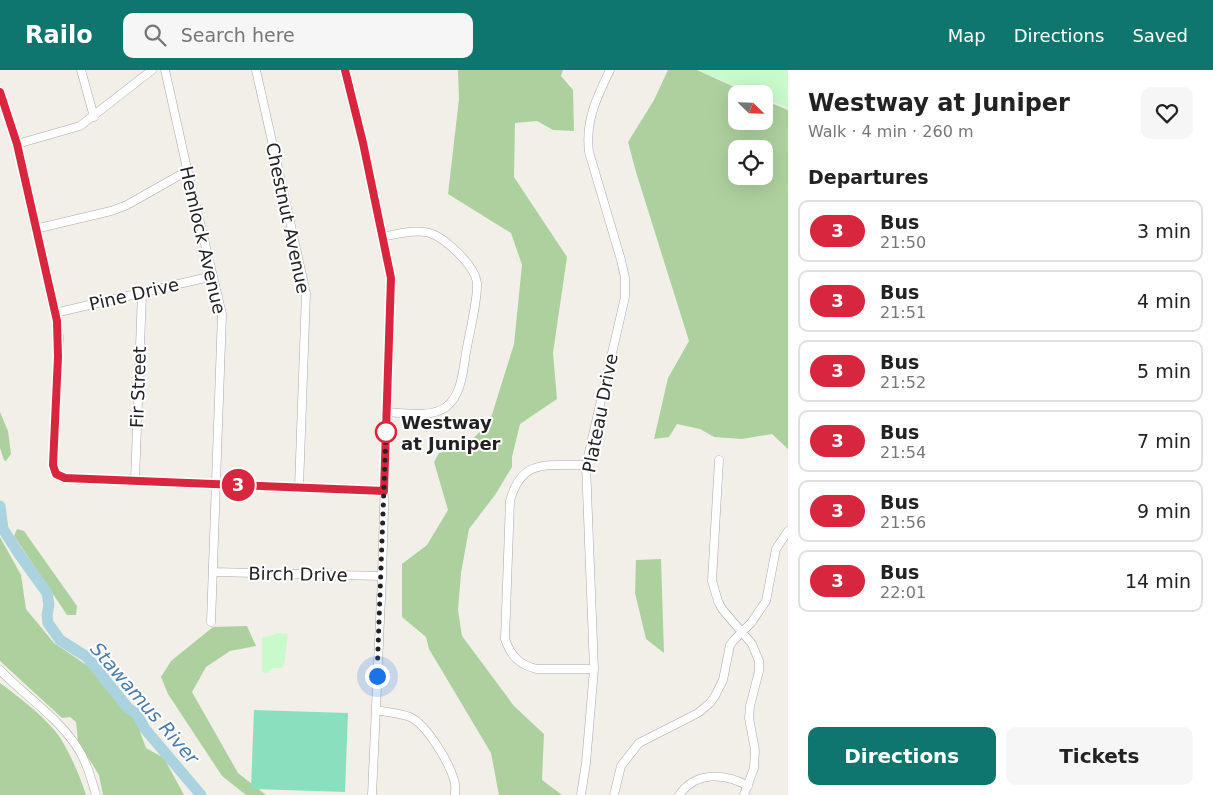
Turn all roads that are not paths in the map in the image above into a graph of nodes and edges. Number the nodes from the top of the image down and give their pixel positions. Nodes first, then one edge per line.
1 (81, 70) edge
2 (152, 70) edge
3 (165, 70) edge
4 (256, 70) edge
5 (345, 70) edge
6 (610, 70) edge
7 (0, 92) edge
8 (94, 117) junction
9 (17, 144) junction
10 (188, 173) junction
11 (35, 229) junction
12 (383, 237) junction
13 (213, 276) junction
14 (142, 293) junction
15 (55, 313) junction
16 (386, 412) junction
17 (719, 460) dead end
18 (586, 464) junction
19 (135, 480) junction
20 (216, 484) junction
21 (299, 487) junction
22 (384, 491) junction
23 (788, 531) edge
24 (213, 572) junction
25 (382, 576) junction
26 (211, 622) dead end
27 (742, 632) junction
28 (594, 669) junction
29 (0, 670) edge
30 (376, 710) junction
31 (748, 786) junction
32 (96, 795) edge
33 (372, 795) edge
34 (455, 795) edge
35 (580, 795) edge
36 (614, 795) edge
37 (679, 795) edge
38 (744, 795) edge

1 - 8 street
2 - 8 street
3 - 10 street, Hemlock Avenue
4 - 21 street, Chestnut Avenue
5 - 12 street
6 - 18 street, Plateau Drive
7 - 9 street
8 - 9 street
9 - 11 street
10 - 11 street
10 - 13 street, Hemlock Avenue
11 - 15 street
12 - 16 street
12 - 16 street
13 - 14 street, Pine Drive
13 - 20 street, Hemlock Avenue
14 - 15 street, Pine Drive
14 - 19 street, Fir Street
15 - 19 street
16 - 22 street
17 - 27 street
18 - 28 street, Plateau Drive
18 - 28 street
19 - 20 street
20 - 21 street
20 - 24 street, Hemlock Avenue
21 - 22 street
22 - 25 street
23 - 27 street
24 - 25 street, Birch Drive
24 - 26 street, Hemlock Avenue
25 - 30 street
27 - 31 street
27 - 36 street
28 - 35 street, Plateau Drive
29 - 32 street
30 - 33 street
30 - 34 street
31 - 37 street
31 - 38 street

